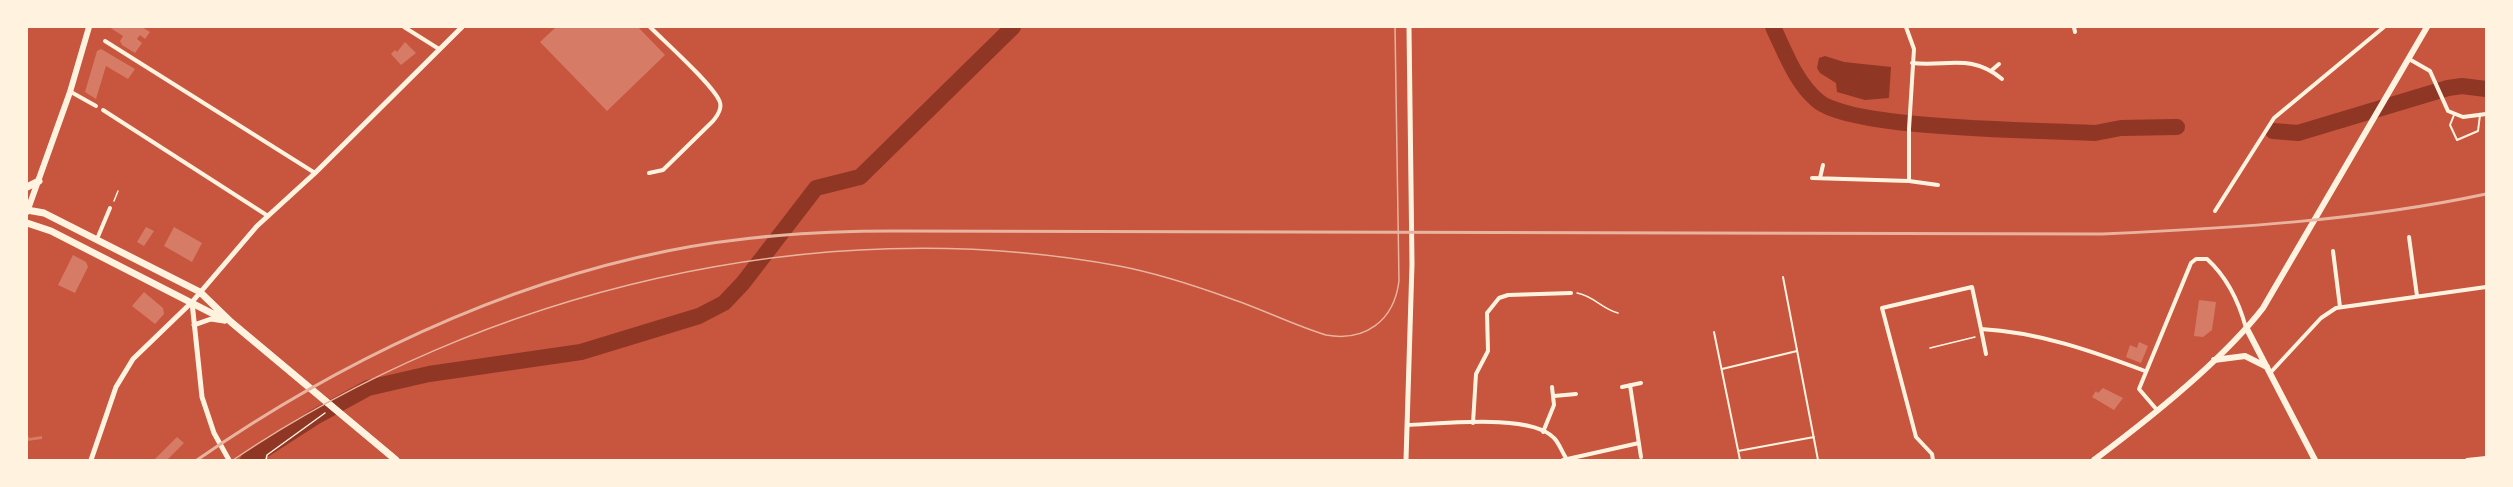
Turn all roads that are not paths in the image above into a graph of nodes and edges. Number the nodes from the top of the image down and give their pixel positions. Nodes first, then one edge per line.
1 (88, 27) edge
2 (404, 27) edge
3 (462, 27) edge
4 (650, 27) edge
5 (1409, 27) edge
6 (1906, 27) edge
7 (2384, 27) edge
8 (2427, 27) edge
9 (105, 41) dead end
10 (440, 49) junction
11 (2409, 59) junction
12 (1912, 63) junction
13 (1999, 64) dead end
14 (1992, 70) junction
15 (2002, 79) dead end
16 (70, 92) junction
17 (96, 106) dead end
18 (103, 110) dead end
19 (2486, 114) edge
20 (2454, 115) junction
21 (2480, 115) junction
22 (1823, 165) dead end
23 (315, 173) junction
24 (649, 173) dead end
25 (1812, 178) dead end
26 (1820, 178) junction
27 (39, 181) junction
28 (1909, 181) junction
29 (1938, 185) dead end
30 (27, 187) edge
31 (110, 208) road end
32 (27, 211) edge
33 (2215, 211) dead end
34 (269, 217) junction
35 (27, 223) edge
36 (2409, 237) dead end
37 (97, 239) junction
38 (2333, 250) dead end
39 (1783, 277) dead end
40 (2486, 287) edge
41 (200, 292) junction
42 (1571, 293) road end
43 (2417, 296) junction
44 (192, 302) junction
45 (2340, 307) junction
46 (231, 322) junction
47 (194, 326) junction
48 (1981, 329) junction
49 (2247, 329) junction
50 (1714, 332) dead end
51 (1797, 351) junction
52 (1986, 354) dead end
53 (2212, 360) junction
54 (1722, 369) junction
55 (2269, 369) junction
56 (2145, 371) junction
57 (1641, 384) dead end
58 (1630, 386) junction
59 (1552, 387) dead end
60 (1622, 387) dead end
61 (1576, 394) dead end
62 (1554, 396) junction
63 (2157, 410) junction
64 (1473, 423) junction
65 (1407, 425) junction
66 (1544, 432) junction
67 (1814, 437) junction
68 (1639, 443) junction
69 (1738, 451) junction
70 (1641, 457) dead end
71 (2486, 458) edge
72 (1564, 459) edge
73 (91, 460) edge
74 (229, 460) edge
75 (396, 460) edge
76 (1406, 460) edge
77 (1740, 460) edge
78 (1818, 460) edge
79 (1933, 460) edge
80 (2094, 460) edge
81 (2315, 460) edge
82 (2467, 460) edge

1 - 16 main road
2 - 10 street
3 - 10 street
4 - 24 street
5 - 65 street
6 - 12 street
7 - 33 street
8 - 11 main road
9 - 23 street
10 - 23 street
11 - 20 street
11 - 49 main road
12 - 14 street
12 - 28 street
13 - 14 street
14 - 15 street
16 - 17 street
16 - 27 main road
18 - 34 street
19 - 21 street
20 - 21 street
20 - 21 lane
22 - 26 street
23 - 34 street
25 - 26 street
26 - 28 street
27 - 30 highway
27 - 32 main road
28 - 29 street
31 - 37 street
32 - 37 highway
34 - 41 street
35 - 44 highway
36 - 43 street
37 - 41 highway
38 - 45 street
39 - 51 lane
40 - 43 street
41 - 44 street
41 - 46 highway
42 - 64 street
43 - 45 street
44 - 46 highway
44 - 47 street
44 - 73 street
45 - 55 street
46 - 47 street
46 - 75 highway
47 - 74 street
48 - 52 street
48 - 56 street
48 - 79 street
49 - 53 main road
49 - 55 main road
49 - 56 street
50 - 54 lane
51 - 54 lane
51 - 67 lane
53 - 55 main road
53 - 63 main road
54 - 69 lane
55 - 81 main road
56 - 63 street
57 - 58 street
58 - 60 street
58 - 68 street
59 - 62 street
61 - 62 street
62 - 66 street
63 - 80 main road
64 - 65 street
64 - 66 street
65 - 76 street
66 - 72 street
67 - 69 lane
67 - 78 lane
68 - 70 street
68 - 72 street
69 - 77 lane
71 - 82 street

